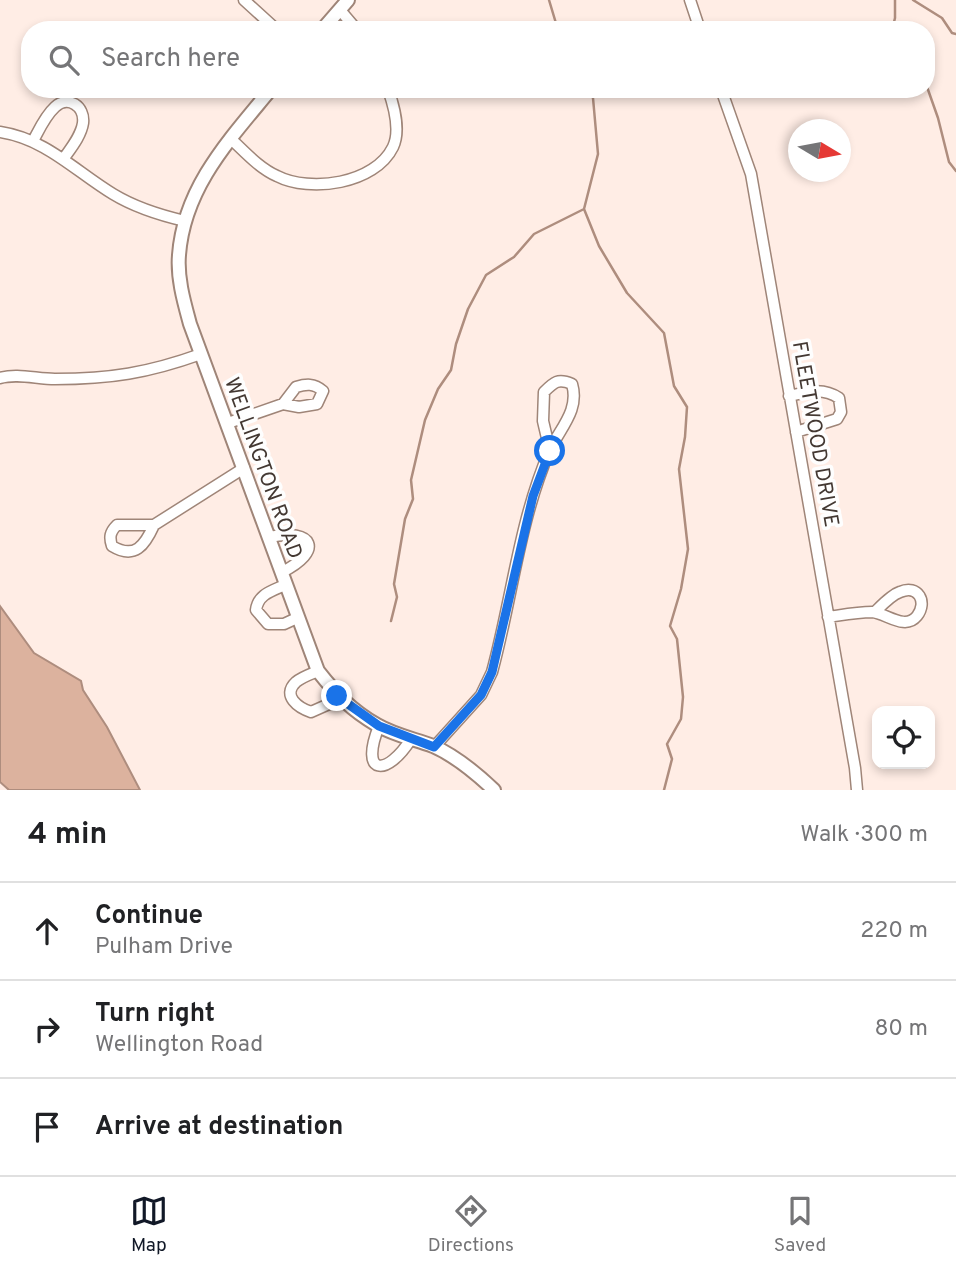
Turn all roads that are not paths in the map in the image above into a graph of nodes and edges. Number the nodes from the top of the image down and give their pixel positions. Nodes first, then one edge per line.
1 (244, 0) edge
2 (690, 0) edge
3 (344, 5) edge
4 (267, 21) edge
5 (330, 21) edge
6 (352, 21) edge
7 (697, 21) edge
8 (264, 98) edge
9 (390, 98) edge
10 (724, 98) edge
11 (0, 132) edge
12 (231, 139) junction
13 (33, 141) junction
14 (65, 158) junction
15 (185, 221) junction
16 (201, 354) junction
17 (0, 367) edge
18 (4, 377) edge
19 (789, 396) junction
20 (284, 404) dead end
21 (228, 423) junction
22 (796, 432) junction
23 (550, 451) junction
24 (244, 468) junction
25 (154, 525) dead end
26 (269, 537) junction
27 (282, 572) junction
28 (285, 586) junction
29 (875, 612) junction
30 (828, 617) junction
31 (297, 618) junction
32 (318, 671) junction
33 (337, 696) junction
34 (379, 726) junction
35 (411, 739) junction
36 (434, 747) junction
37 (494, 790) edge
38 (857, 790) edge

1 - 4 street
2 - 7 street
3 - 5 street
3 - 6 street
8 - 12 street, WELLINGTON ROAD
9 - 12 street
10 - 19 street, FLEETWOOD DRIVE
11 - 13 street
12 - 15 street, WELLINGTON ROAD
13 - 14 street
13 - 14 street
14 - 15 street
15 - 16 street, WELLINGTON ROAD
16 - 18 street
16 - 21 street, WELLINGTON ROAD
17 - 18 street
19 - 22 street, FLEETWOOD DRIVE
19 - 22 street
20 - 21 street
21 - 24 street, WELLINGTON ROAD
22 - 30 street, FLEETWOOD DRIVE
23 - 23 street
23 - 36 street
24 - 25 street
24 - 26 street, WELLINGTON ROAD
26 - 27 street, WELLINGTON ROAD
26 - 27 street
27 - 28 street, WELLINGTON ROAD
28 - 31 street, WELLINGTON ROAD
28 - 31 street
29 - 29 street
29 - 30 street
30 - 38 street, FLEETWOOD DRIVE
31 - 32 street, WELLINGTON ROAD
32 - 33 street, WELLINGTON ROAD
32 - 33 street
33 - 34 street, WELLINGTON ROAD
34 - 35 street, WELLINGTON ROAD
34 - 35 street
35 - 36 street, WELLINGTON ROAD
36 - 37 street, WELLINGTON ROAD

